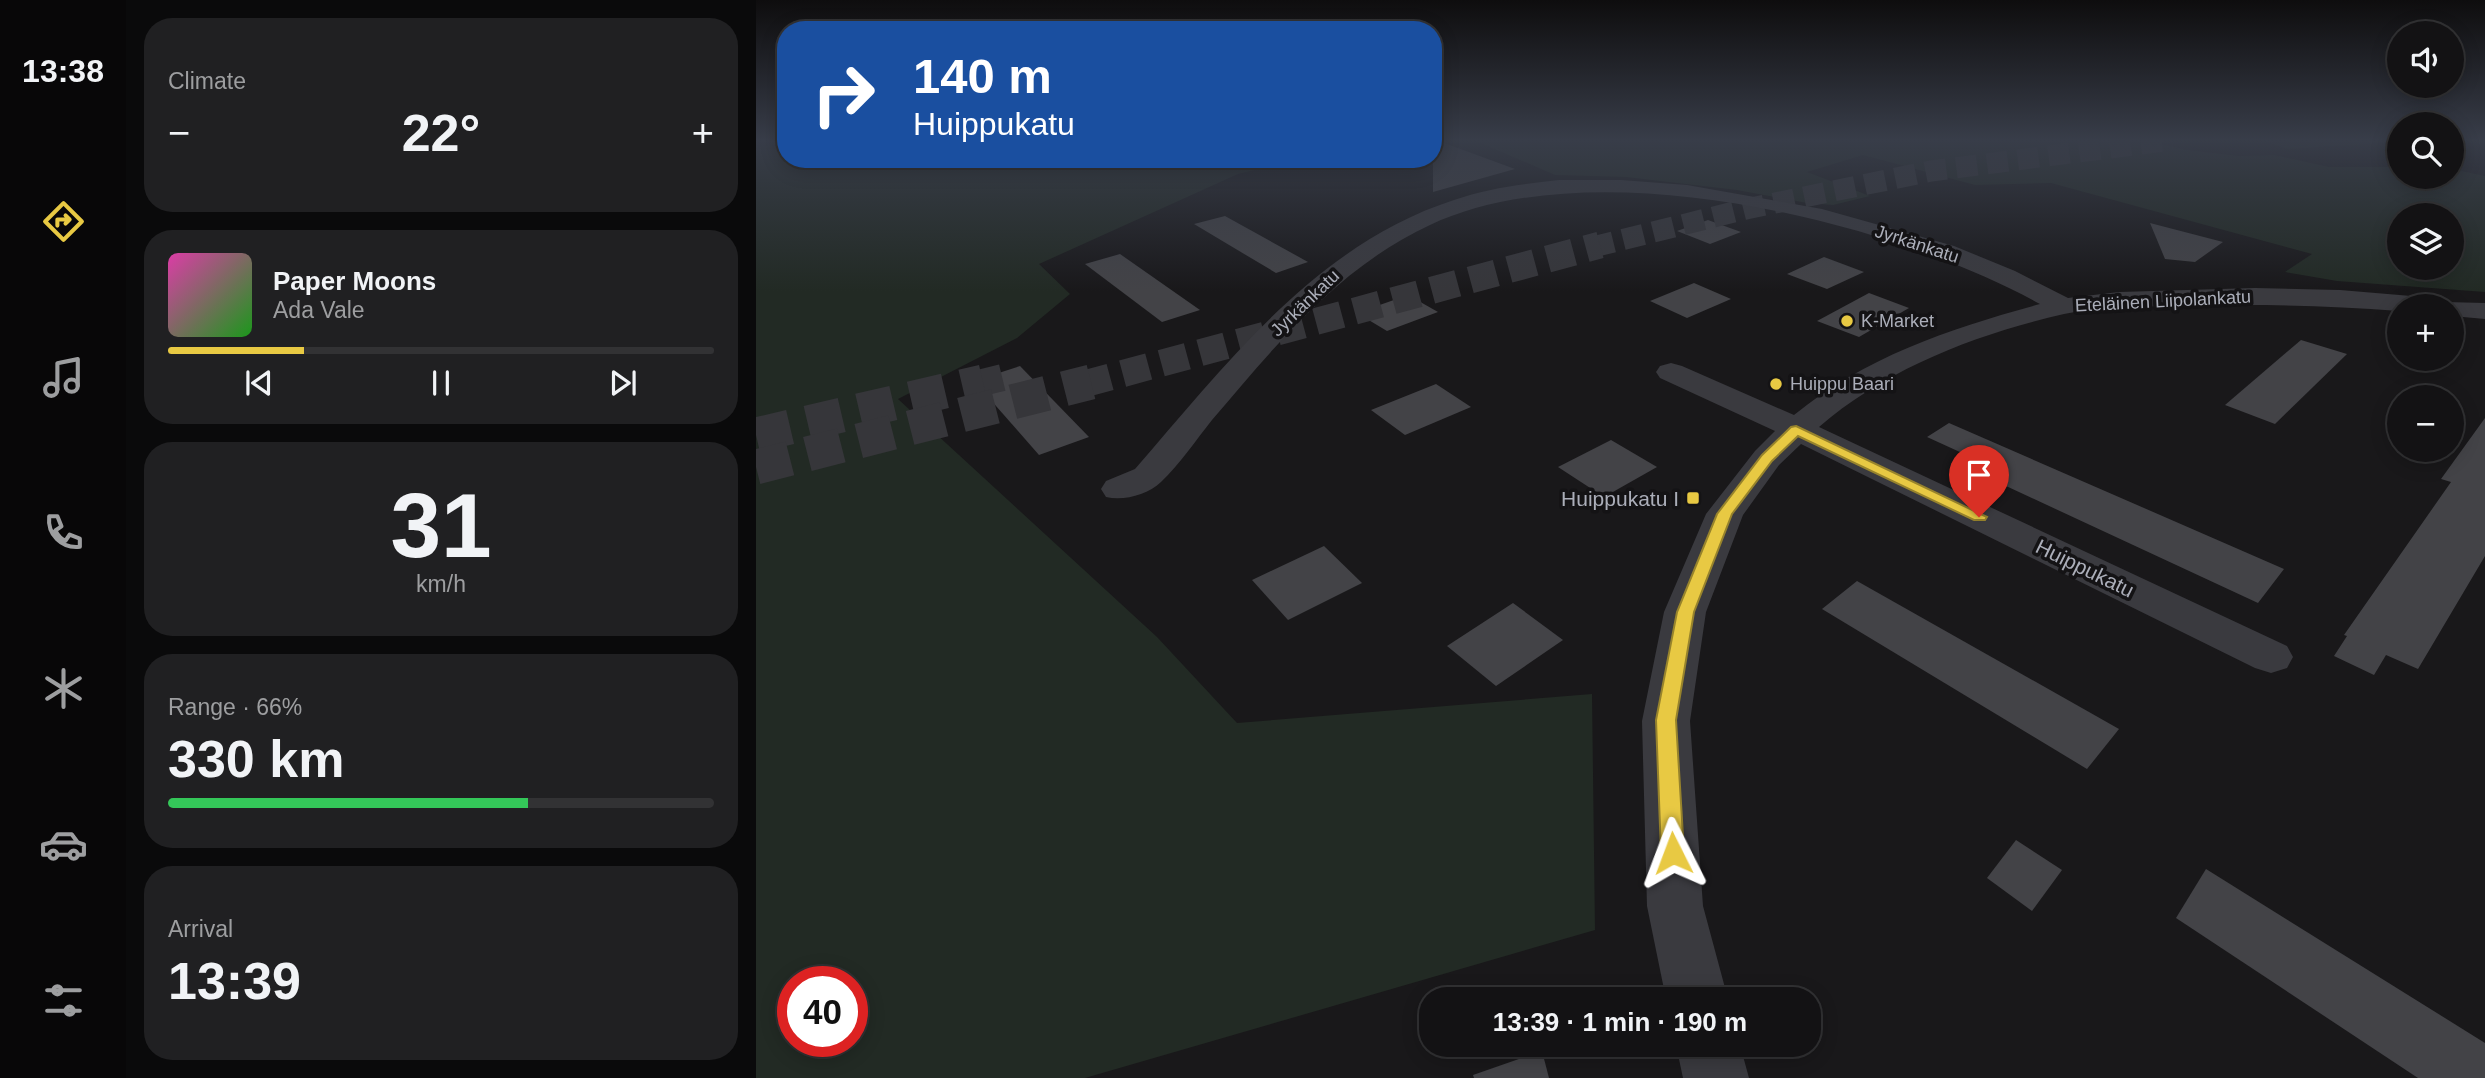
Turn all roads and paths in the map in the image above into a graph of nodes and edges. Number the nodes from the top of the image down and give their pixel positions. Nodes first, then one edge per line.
1 (1526, 190) edge
2 (1657, 190) edge
3 (2387, 302) edge
4 (2064, 306) junction
5 (2464, 309) edge
6 (2485, 311) edge
7 (1671, 372) dead end
8 (1796, 430) junction
9 (1119, 489) dead end
10 (2271, 657) dead end
11 (1694, 987) edge
12 (1711, 1057) edge
13 (1716, 1078) edge

1 - 9 street, Jyrkänkatu
2 - 4 street, Jyrkänkatu
3 - 4 street, Eteläinen Liipolankatu
4 - 8 street, Eteläinen Liipolankatu
5 - 6 street
7 - 8 street, Huippukatu
8 - 10 street, Huippukatu
8 - 11 street, Eteläinen Liipolankatu
12 - 13 street

